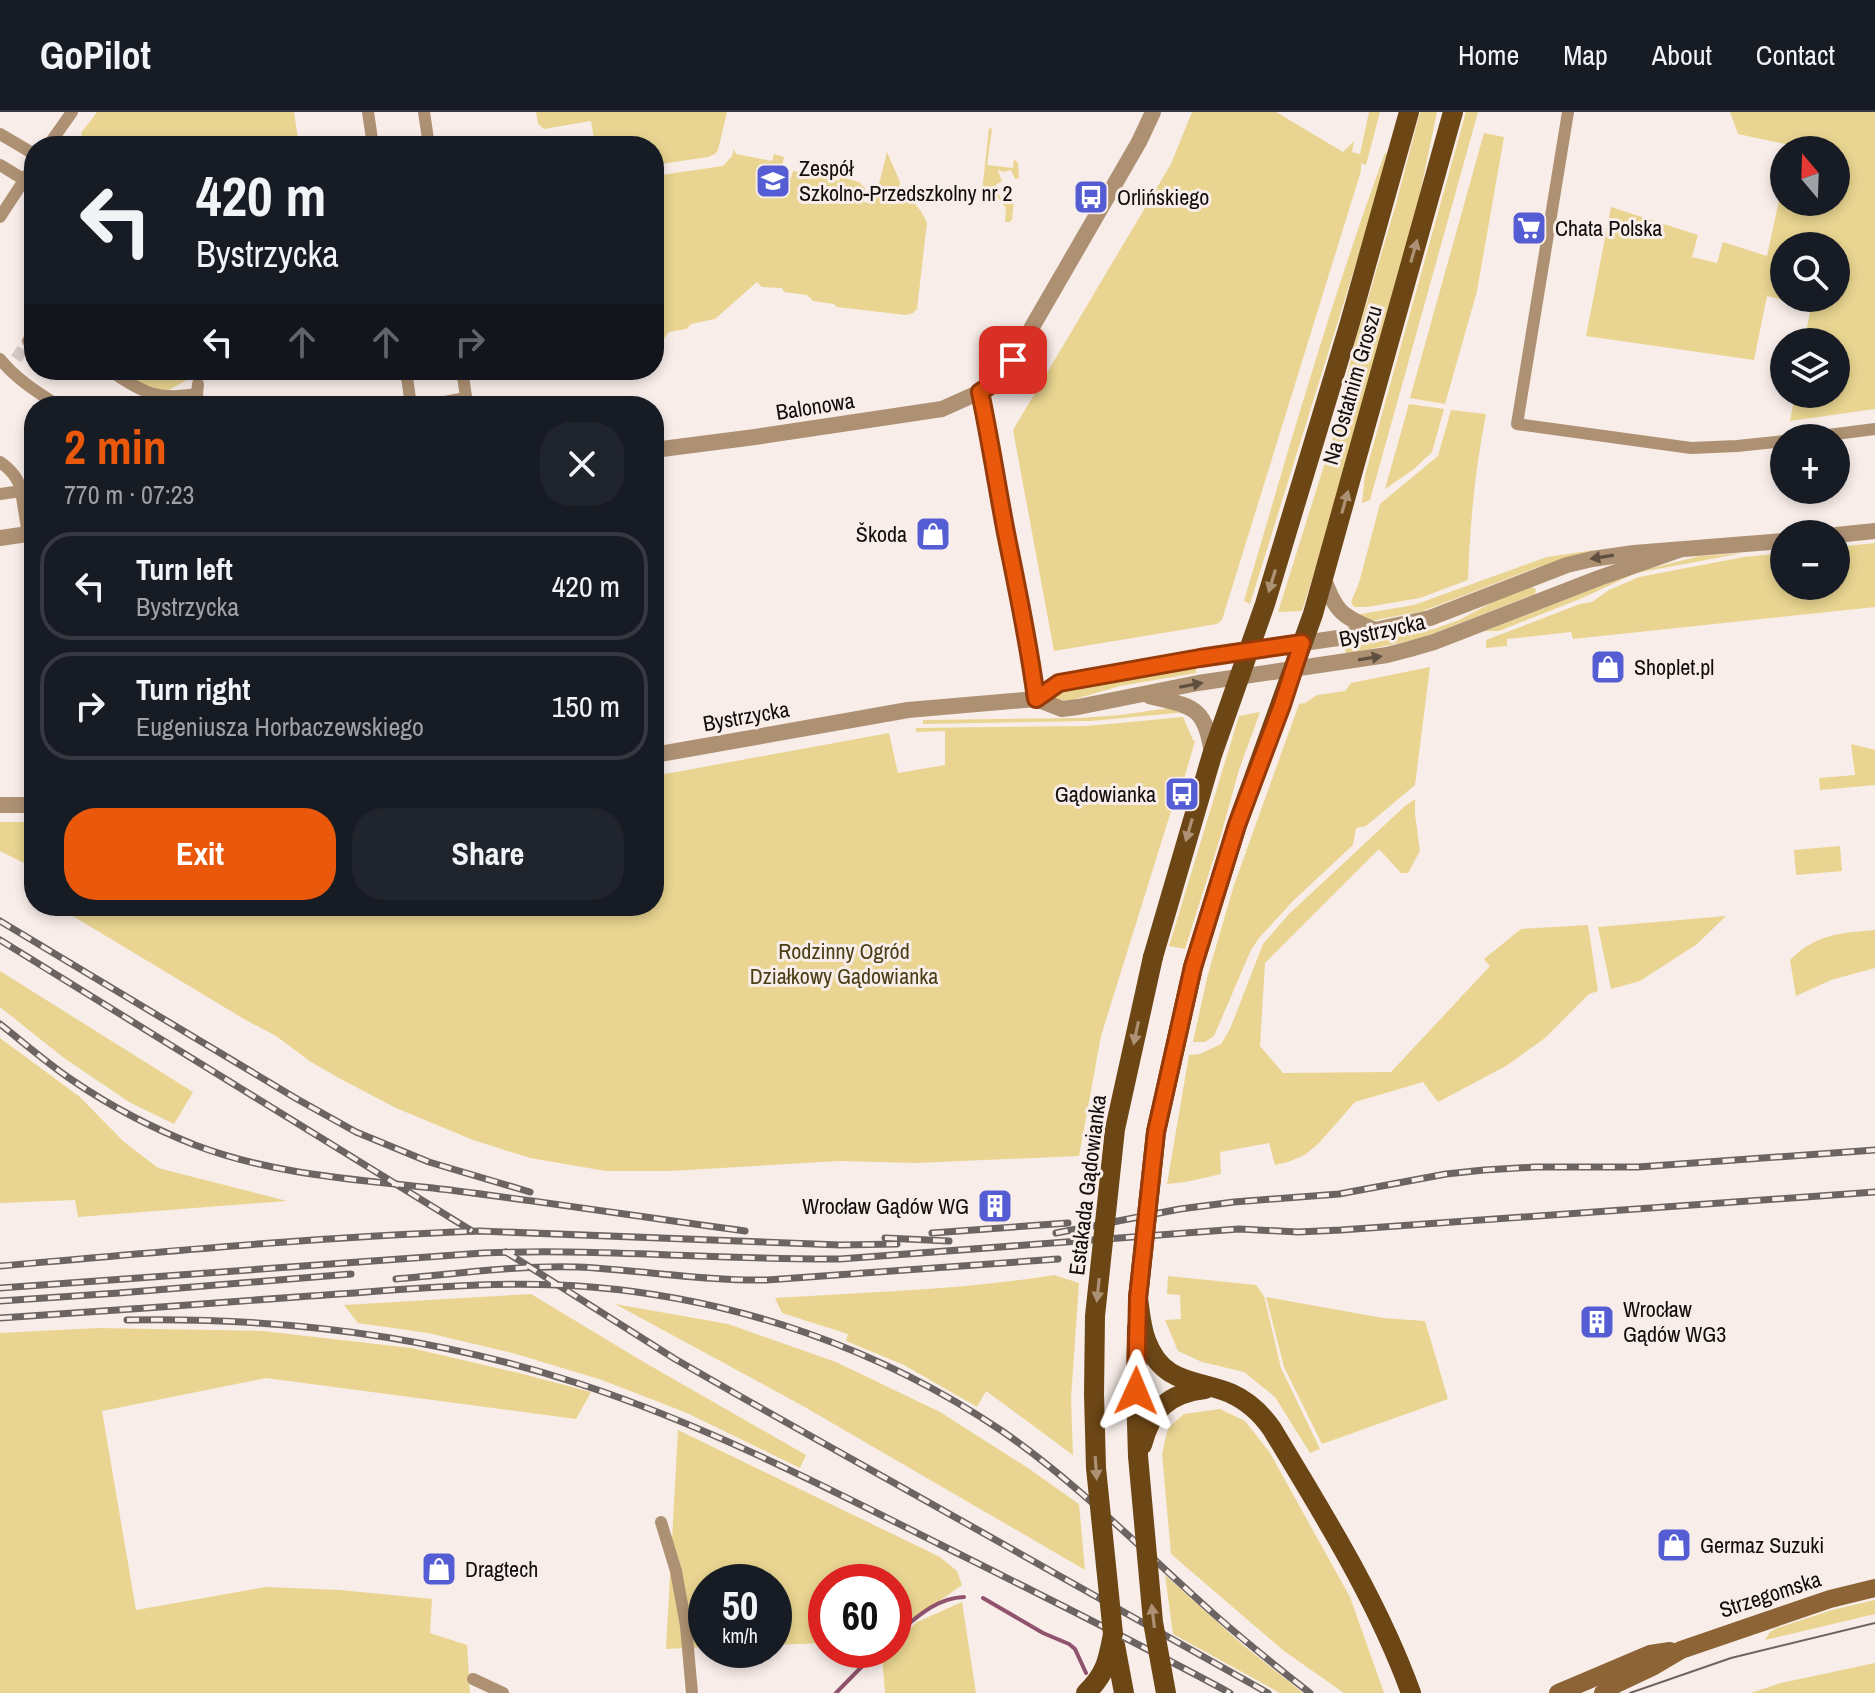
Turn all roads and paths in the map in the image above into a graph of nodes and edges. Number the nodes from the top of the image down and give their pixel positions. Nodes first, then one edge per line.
1 (72, 112) edge
2 (368, 112) edge
3 (424, 112) edge
4 (1153, 112) edge
5 (1409, 112) edge
6 (1453, 112) edge
7 (1568, 112) edge
8 (0, 134) edge
9 (55, 136) edge
10 (372, 136) edge
11 (428, 136) edge
12 (24, 148) edge
13 (0, 165) edge
14 (23, 179) joint
15 (0, 217) edge
16 (0, 359) edge
17 (126, 380) edge
18 (980, 392) junction
19 (44, 396) edge
20 (164, 396) edge
21 (1875, 429) edge
22 (1850, 432) edge
23 (1770, 442) edge
24 (664, 449) edge
25 (0, 462) edge
26 (24, 487) edge
27 (24, 491) edge
28 (0, 494) edge
29 (1875, 531) edge
30 (1850, 534) edge
31 (24, 535) edge
32 (0, 538) edge
33 (1770, 542) edge
34 (1679, 550) junction
35 (1323, 577) junction
36 (1529, 580) junction
37 (1536, 602) junction
38 (1377, 631) junction
39 (1302, 643) junction
40 (1248, 651) junction
41 (1293, 669) junction
42 (1239, 678) junction
43 (1144, 694) junction
44 (1036, 699) junction
45 (664, 753) edge
46 (1212, 755) junction
47 (0, 805) edge
48 (24, 805) edge
49 (1138, 1298) junction
50 (1214, 1388) junction
51 (1138, 1456) junction
52 (661, 1522) dead end
53 (1875, 1588) edge
54 (1113, 1634) junction
55 (1681, 1650) junction
56 (473, 1679) dead end
57 (503, 1693) edge
58 (692, 1693) edge
59 (1086, 1693) edge
60 (1124, 1693) edge
61 (1166, 1693) edge
62 (1411, 1693) edge
63 (1558, 1693) edge
64 (1603, 1693) edge

1 - 9 street
2 - 10 street
3 - 11 street
4 - 18 street, Balonowa
5 -> 40 main road, Na Ostatnim Groszu
35 -> 6 main road, Na Ostatnim Groszu
7 - 23 street
8 - 12 street
13 - 14 street
14 - 15 street
16 - 19 street
17 - 20 street
18 - 24 street, Balonowa
18 - 44 street
21 - 22 street
25 - 26 street
27 - 28 street
29 - 30 street
31 - 32 street
33 - 34 street, Bystrzycka
34 -> 36 street, Bystrzycka
34 - 37 street, Bystrzycka
35 - 38 street
35 - 39 main road, Na Ostatnim Groszu
36 - 37 street
36 - 38 street, Bystrzycka
41 -> 37 street, Bystrzycka
38 - 39 street, Bystrzycka
39 - 40 street, Bystrzycka
39 - 41 main road, Na Ostatnim Groszu
40 - 42 main road, Estakada Gądowianka
40 - 44 street, Bystrzycka
41 - 42 street, Bystrzycka
41 - 49 main road, bridge
43 -> 42 street, Bystrzycka
42 - 46 main road, Estakada Gądowianka
43 - 44 street, Bystrzycka
43 - 46 street
44 - 45 street, Bystrzycka
46 -> 54 main road, Estakada Gądowianka, bridge
47 - 48 street
49 - 50 main road
49 - 51 main road
50 - 51 main road
50 - 62 main road
61 -> 51 main road, bridge
52 - 58 street
53 - 55 main road, Strzegomska
54 - 59 main road
54 - 60 main road, Estakada Gądowianka
55 - 63 main road, Strzegomska
55 - 64 main road, Strzegomska
56 - 57 street

